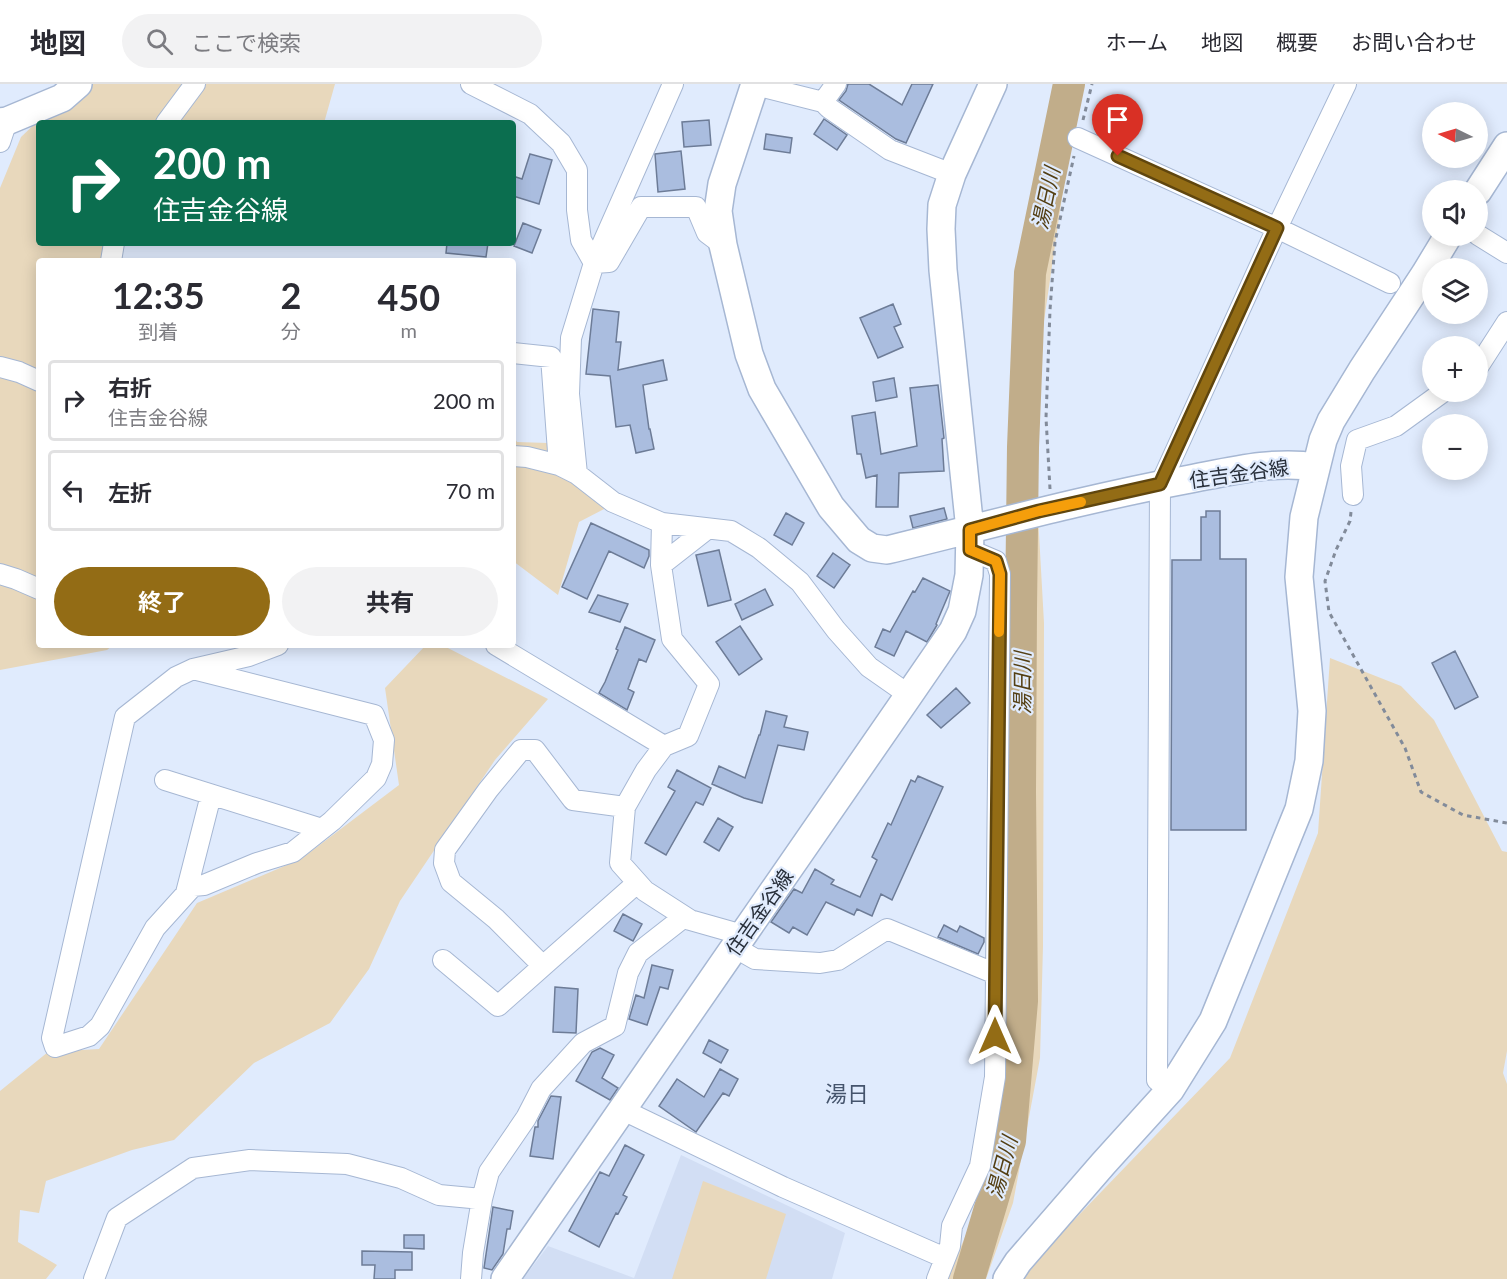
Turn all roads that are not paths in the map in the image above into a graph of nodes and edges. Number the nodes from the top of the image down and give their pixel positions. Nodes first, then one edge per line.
1 (78, 84) edge
2 (195, 84) edge
3 (471, 84) edge
4 (673, 84) edge
5 (755, 84) edge
6 (836, 84) edge
7 (993, 84) edge
8 (1346, 84) edge
9 (823, 102) junction
10 (168, 120) edge
11 (2, 128) edge
12 (1078, 138) road end
13 (1507, 146) edge
14 (952, 174) junction
15 (1485, 180) edge
16 (1277, 228) junction
17 (1488, 241) edge
18 (723, 245) junction
19 (1442, 246) edge
20 (1507, 253) edge
21 (594, 263) junction
22 (1390, 283) dead end
23 (1507, 322) edge
24 (1488, 351) edge
25 (516, 353) edge
26 (0, 367) edge
27 (36, 380) edge
28 (1429, 402) edge
29 (516, 456) edge
30 (559, 465) junction
31 (1316, 467) junction
32 (577, 474) junction
33 (1160, 484) junction
34 (1353, 495) road end
35 (662, 523) junction
36 (707, 529) junction
37 (970, 540) junction
38 (661, 566) junction
39 (0, 574) edge
40 (36, 588) edge
41 (232, 648) edge
42 (270, 648) edge
43 (501, 648) edge
44 (249, 656) junction
45 (193, 669) junction
46 (909, 695) junction
47 (664, 746) junction
48 (165, 780) dead end
49 (211, 795) junction
50 (625, 807) junction
51 (322, 829) junction
52 (638, 883) junction
53 (186, 893) junction
54 (684, 916) junction
55 (739, 941) junction
56 (443, 960) dead end
57 (543, 966) junction
58 (996, 974) junction
59 (1170, 1090) junction
60 (622, 1110) junction
61 (482, 1199) junction
62 (945, 1258) junction
63 (94, 1279) edge
64 (471, 1279) edge
65 (505, 1279) edge
66 (937, 1279) edge
67 (1007, 1279) edge

1 - 11 main road
2 - 10 street
3 - 21 street
4 - 21 street
5 - 9 street
5 - 18 main road
6 - 9 street
7 - 14 main road, 住吉金谷線
8 - 16 street
9 - 14 street
12 - 16 street
13 - 15 main road
14 - 37 main road, 住吉金谷線
16 - 22 street
16 - 33 street
17 - 20 street
18 - 21 street
18 - 37 main road
19 - 31 main road, 住吉金谷線
21 - 32 street
23 - 24 street
25 - 30 street
26 - 27 street
28 - 34 street
29 - 30 street
30 - 32 street
31 - 33 main road, 住吉金谷線
31 - 59 main road
32 - 35 street
33 - 37 main road, 住吉金谷線
33 - 59 street
35 - 36 street
35 - 38 street
36 - 38 street
36 - 46 street
37 - 46 main road, 住吉金谷線
37 - 58 street
38 - 47 street
39 - 40 street
41 - 44 street
42 - 44 street
43 - 47 street
44 - 45 street
45 - 51 street
45 - 53 street
46 - 55 main road, 住吉金谷線
47 - 50 street
48 - 49 street
49 - 51 street
49 - 53 street
50 - 52 street
50 - 57 street
51 - 53 street
52 - 54 street
52 - 57 street
54 - 55 street
54 - 61 street
55 - 58 street
55 - 60 main road, 住吉金谷線
56 - 57 street
58 - 62 street
59 - 67 main road
60 - 62 street
60 - 65 main road, 住吉金谷線
61 - 63 street
61 - 64 street
62 - 66 street

